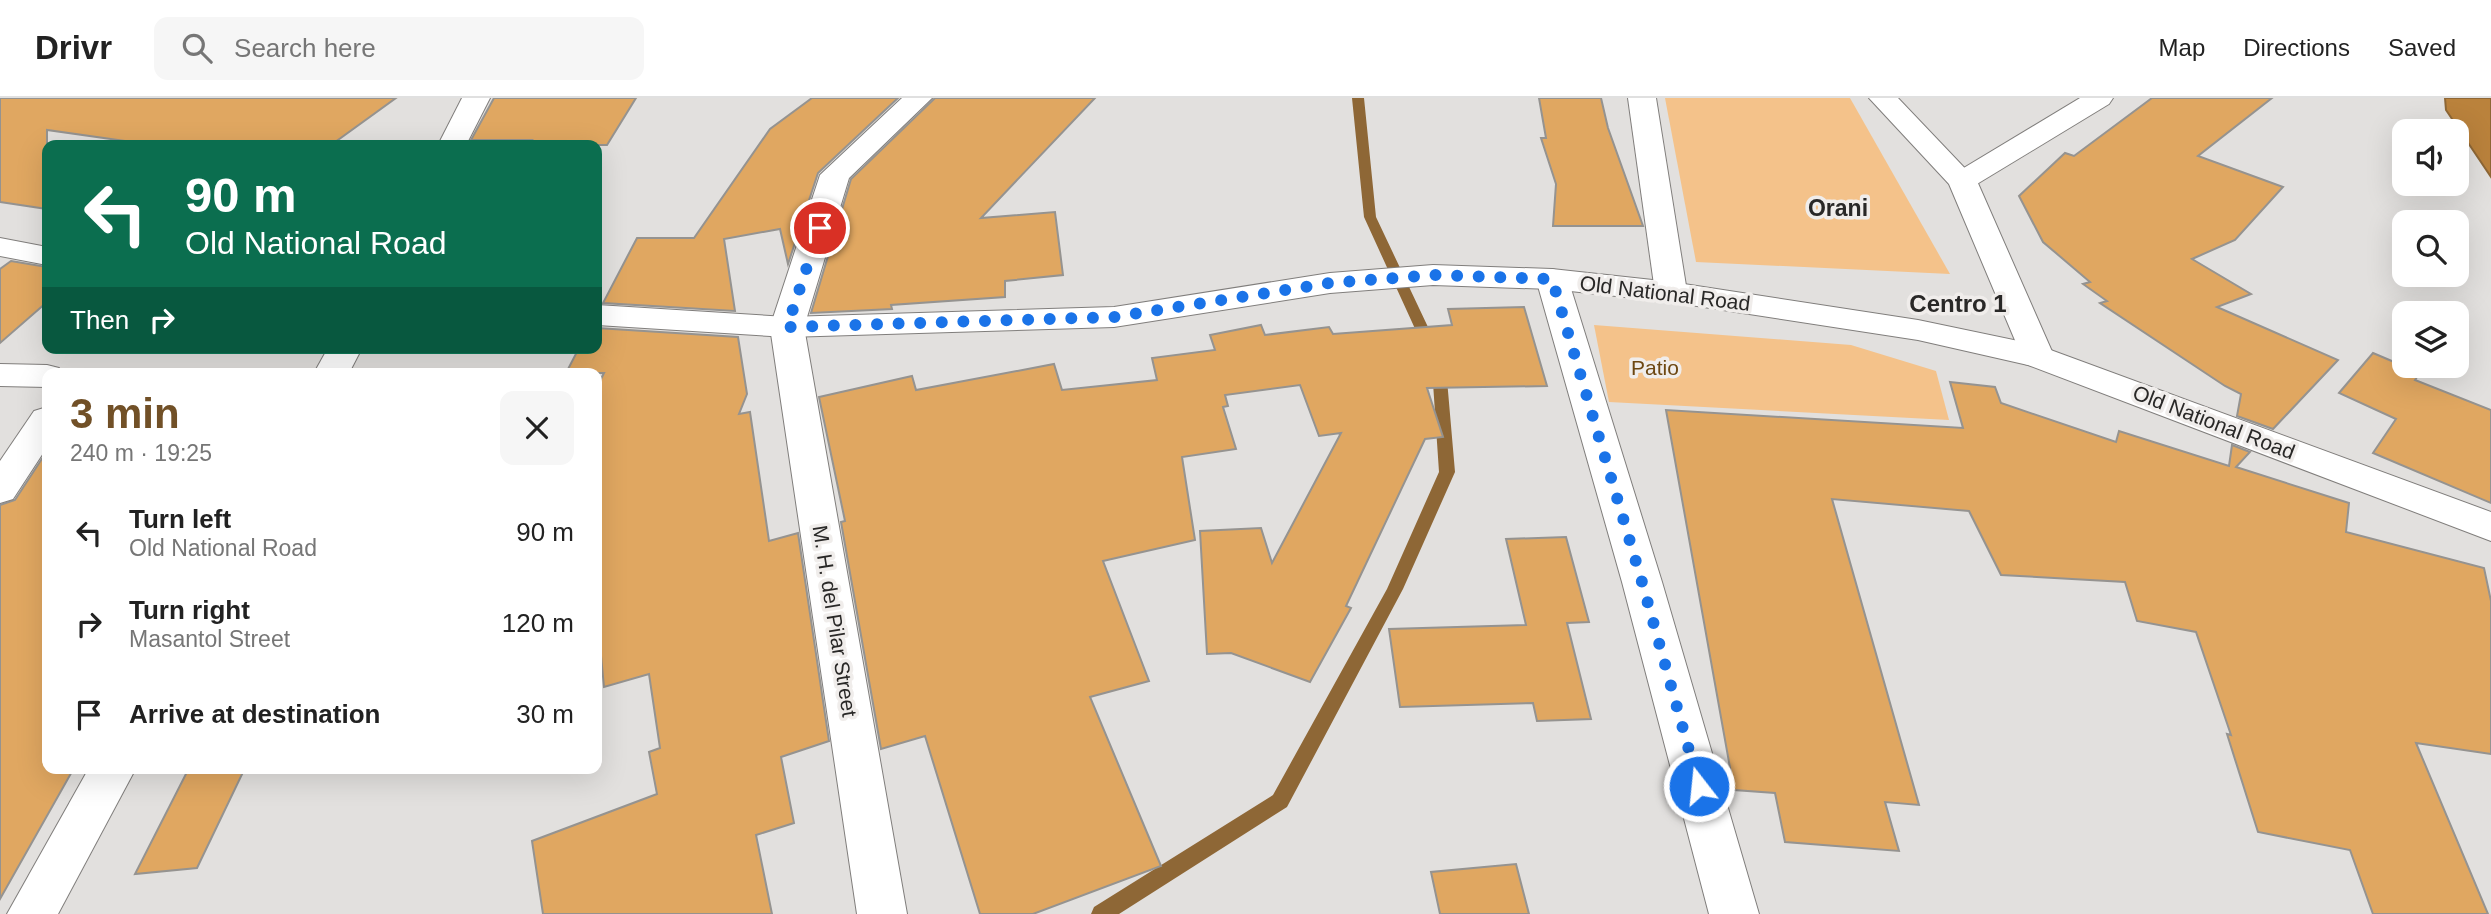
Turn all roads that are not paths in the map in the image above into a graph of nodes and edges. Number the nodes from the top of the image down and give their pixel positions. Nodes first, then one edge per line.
1 (476, 98) edge
2 (918, 98) edge
3 (1642, 98) edge
4 (1882, 98) edge
5 (2099, 98) edge
6 (455, 140) edge
7 (1962, 181) junction
8 (0, 247) edge
9 (42, 255) edge
10 (1552, 279) junction
11 (1671, 292) junction
12 (602, 315) edge
13 (787, 327) junction
14 (2037, 356) junction
15 (0, 375) edge
16 (42, 376) edge
17 (42, 427) edge
18 (0, 490) edge
19 (2491, 527) edge
20 (110, 774) edge
21 (32, 914) edge
22 (882, 914) edge
23 (1734, 914) edge

1 - 6 street
2 - 13 street
3 - 11 street
4 - 7 street
5 - 7 street
7 - 14 street
8 - 9 street
10 - 11 street, Old National Road
10 - 13 street, Old National Road
10 - 23 street
11 - 14 street, Old National Road
12 - 13 street, Old National Road
13 - 22 street, M. H. del Pilar Street
14 - 19 street, Old National Road
15 - 16 street
17 - 18 street
20 - 21 street

